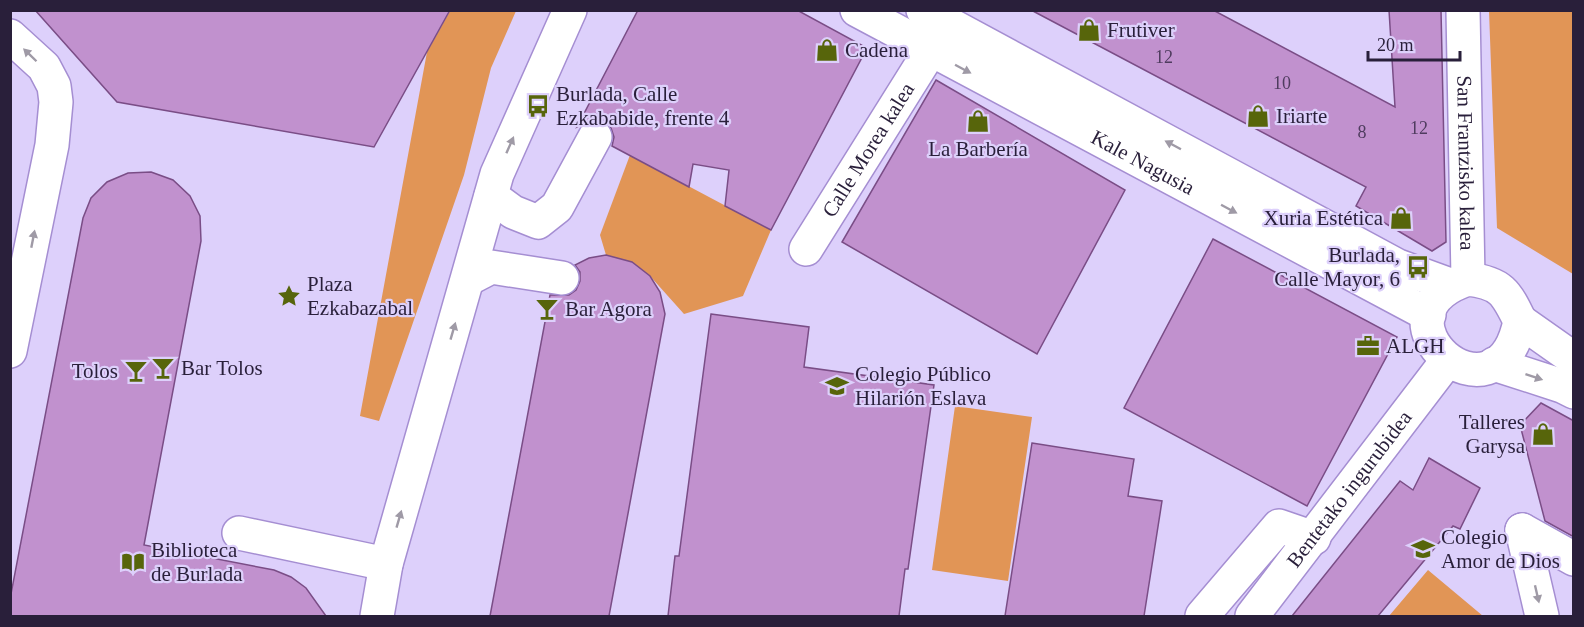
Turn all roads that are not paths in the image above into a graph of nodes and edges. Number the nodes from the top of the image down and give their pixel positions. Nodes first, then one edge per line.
1 (570, 10) edge
2 (857, 10) edge
3 (923, 10) edge
4 (1463, 10) edge
5 (889, 21) edge
6 (10, 36) edge
7 (930, 51) junction
8 (595, 137) dead end
9 (491, 196) junction
10 (806, 249) dead end
11 (562, 278) dead end
12 (468, 279) junction
13 (1459, 282) junction
14 (16, 294) edge
15 (1429, 315) junction
16 (1520, 321) junction
17 (10, 351) edge
18 (1574, 359) edge
19 (1447, 362) junction
20 (1494, 364) junction
21 (1574, 392) edge
22 (239, 533) dead end
23 (1314, 538) junction
24 (1574, 559) edge
25 (386, 564) junction
26 (377, 616) edge
27 (1202, 616) edge
28 (1252, 616) edge
29 (1542, 616) edge

9 -> 1 main road
2 - 5 main road, Kale Nagusia
13 -> 3 main road, Kale Nagusia
4 - 13 main road, San Frantzisko kalea
5 - 7 main road, Kale Nagusia
14 -> 6 main road
7 - 10 main road, Calle Morea kalea
7 -> 15 main road, Kale Nagusia
8 - 9 main road
9 - 12 main road
11 - 12 main road
25 -> 12 main road
13 - 15 main road
13 - 16 main road
14 - 17 main road
15 - 19 main road
16 - 18 main road
16 - 20 main road
19 - 20 main road
19 - 23 main road, Bentetako ingurubidea
20 -> 21 main road
22 - 25 main road
23 - 27 main road
23 - 28 main road, Bentetako ingurubidea
24 -> 29 main road
25 - 26 main road

